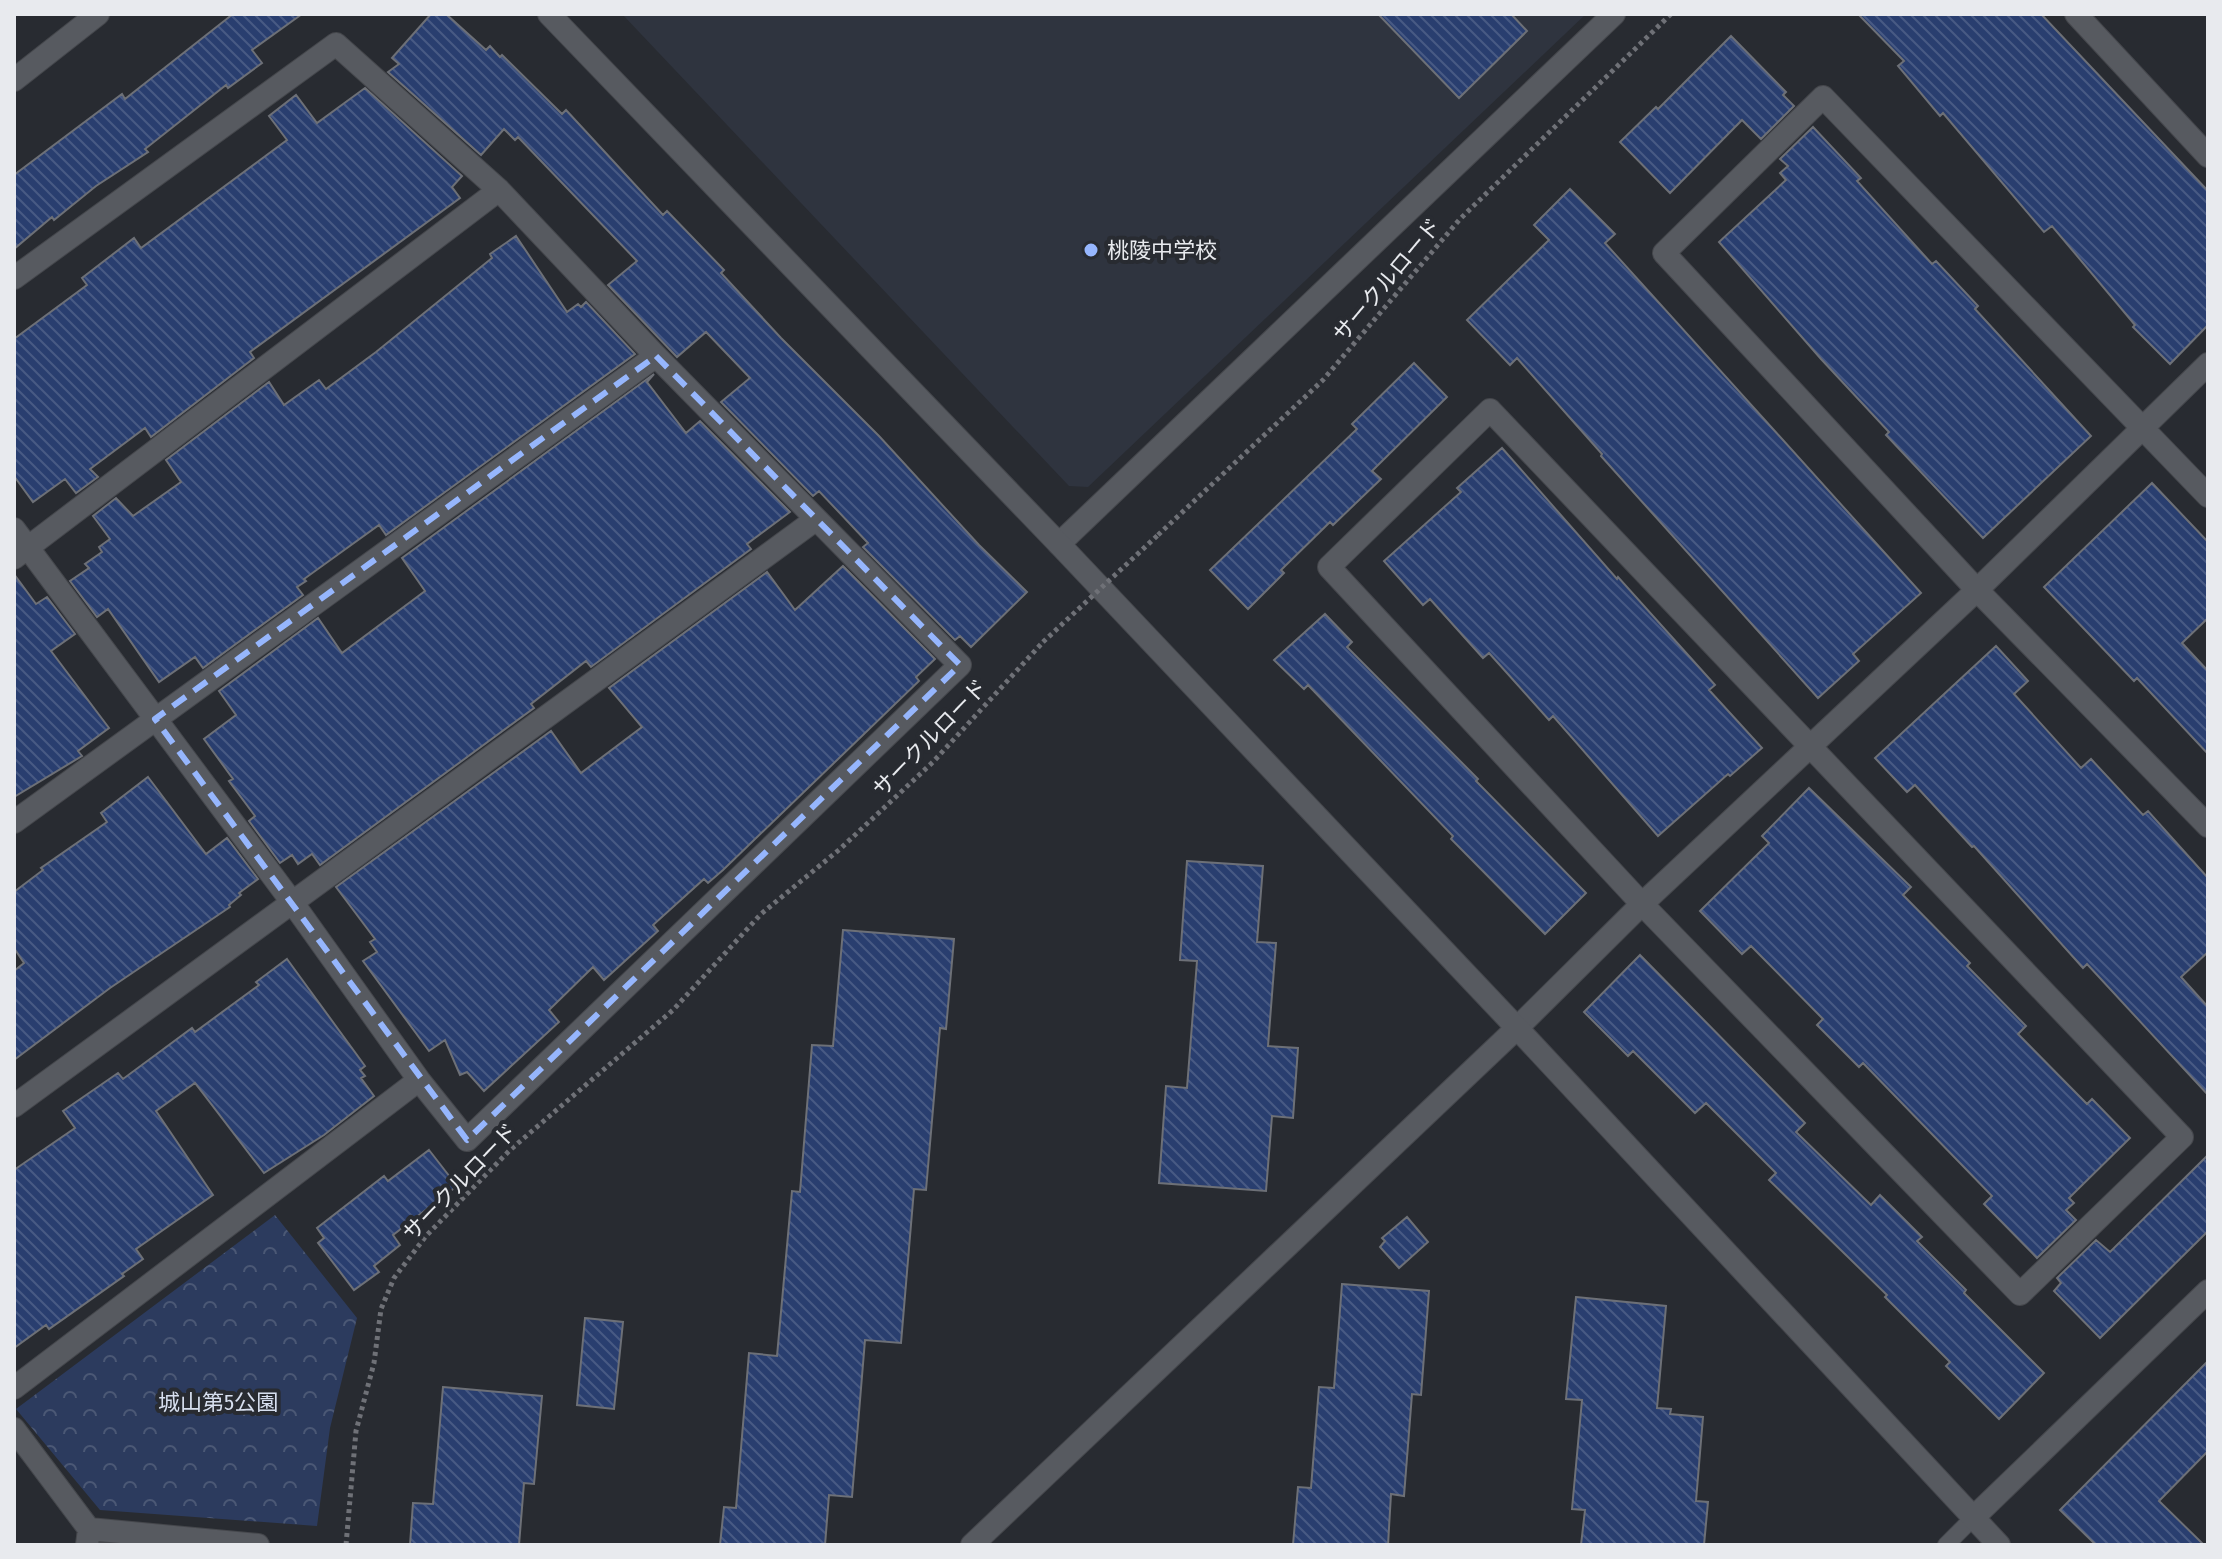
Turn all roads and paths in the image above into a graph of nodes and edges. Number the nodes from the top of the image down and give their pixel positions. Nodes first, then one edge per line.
1 (98, 14) edge
2 (549, 14) edge
3 (1614, 14) edge
4 (1671, 14) edge
5 (2076, 14) edge
6 (14, 80) edge
7 (2208, 156) edge
8 (499, 190) junction
9 (14, 278) edge
10 (656, 356) junction
11 (2208, 364) edge
12 (2142, 427) junction
13 (2208, 496) edge
14 (815, 520) junction
15 (14, 529) edge
16 (1059, 544) junction
17 (21, 553) edge
18 (1977, 590) junction
19 (155, 719) junction
20 (1811, 745) junction
21 (14, 822) edge
22 (2208, 826) edge
23 (292, 902) junction
24 (1642, 904) junction
25 (1517, 1028) junction
26 (419, 1080) junction
27 (14, 1106) edge
28 (2208, 1291) edge
29 (14, 1388) edge
30 (14, 1429) edge
31 (1973, 1518) junction
32 (88, 1537) edge
33 (258, 1545) edge
34 (346, 1545) edge
35 (972, 1545) edge
36 (1946, 1545) edge
37 (1999, 1545) edge

1 - 6 street
2 - 16 street
3 - 16 street
4 - 34 path, サークルロード, bridge
5 - 7 street
8 - 9 street
8 - 10 street
8 - 17 street
10 - 14 street
10 - 19 street
11 - 12 street
12 - 13 street
12 - 18 street
12 - 18 street
14 - 23 street
14 - 26 street
15 - 17 street
16 - 25 street
17 - 19 street
18 - 20 street
18 - 22 street
19 - 21 street
19 - 23 street
20 - 24 street
20 - 24 street
20 - 24 street
23 - 26 street
23 - 27 street
24 - 25 street
25 - 31 street
25 - 35 street
26 - 29 street
28 - 31 street
30 - 32 street
31 - 36 lane
31 - 37 street
32 - 33 street

